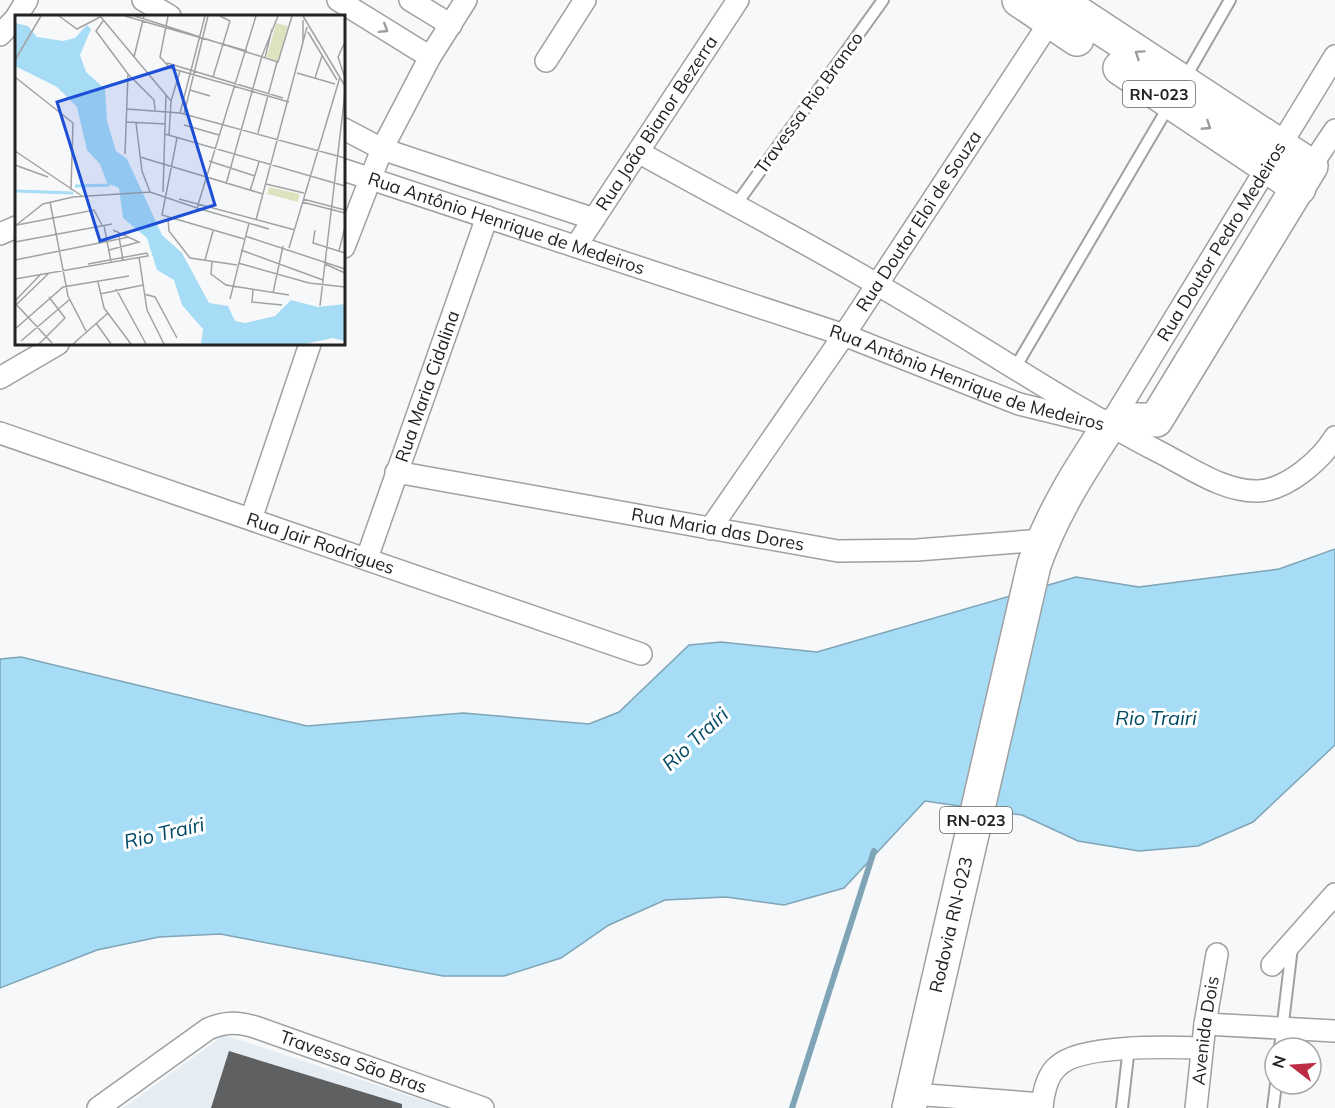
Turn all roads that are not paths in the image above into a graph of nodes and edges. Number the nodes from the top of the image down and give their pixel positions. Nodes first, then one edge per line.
1 (27, 0) edge
2 (143, 0) edge
3 (338, 0) edge
4 (410, 0) edge
5 (466, 0) edge
6 (585, 0) edge
7 (738, 0) edge
8 (883, 0) edge
9 (1019, 0) edge
10 (1230, 0) edge
11 (1059, 6) edge
12 (18, 15) edge
13 (168, 15) edge
14 (15, 19) edge
15 (451, 25) junction
16 (0, 35) edge
17 (1335, 56) edge
18 (430, 57) junction
19 (546, 61) dead end
20 (1177, 93) junction
21 (345, 130) edge
22 (1335, 130) edge
23 (382, 149) junction
24 (640, 153) junction
25 (1273, 155) junction
26 (345, 171) edge
27 (1305, 177) junction
28 (369, 179) junction
29 (735, 206) junction
30 (488, 217) junction
31 (594, 219) junction
32 (15, 227) edge
33 (0, 234) edge
34 (345, 244) edge
35 (576, 246) junction
36 (878, 284) junction
37 (844, 335) junction
38 (56, 345) edge
39 (310, 345) edge
40 (1015, 368) junction
41 (0, 378) edge
42 (1109, 426) junction
43 (0, 433) edge
44 (1333, 445) edge
45 (396, 472) junction
46 (251, 519) junction
47 (710, 529) junction
48 (1039, 553) junction
49 (366, 558) junction
50 (641, 654) dead end
51 (1335, 894) edge
52 (1293, 942) junction
53 (1217, 954) dead end
54 (1272, 965) dead end
55 (1205, 1024) junction
56 (1335, 1031) edge
57 (1270, 1036) edge
58 (1281, 1036) edge
59 (1296, 1036) edge
60 (1129, 1047) junction
61 (1202, 1048) junction
62 (913, 1092) edge
63 (1044, 1099) edge
64 (98, 1108) edge
65 (483, 1108) edge
66 (1122, 1108) edge
67 (1196, 1108) edge

1 - 12 street
2 - 13 street
3 -> 18 street
4 - 15 street
5 - 15 street
6 - 19 street
7 - 24 street, Rua João Bianor Bezerra
8 - 29 lane, Travessa Rio Branco
9 - 11 main road, RN-023
10 - 20 lane
11 - 20 main road, RN-023
11 - 36 street, Rua Doutor Eloi de Souza
14 - 16 street
15 - 18 street
17 - 25 street, Rua Doutor Pedro Medeiros
18 - 23 street
20 - 25 main road, RN-023
20 - 40 lane
21 - 23 street, Rua Antônio Henrique de Medeiros
22 - 27 street, Rua Doutor Pedro Medeiros
23 - 28 street
23 - 31 street, Rua Antônio Henrique de Medeiros
24 - 29 street, Rua Antônio Henrique de Medeiros
24 - 31 street, Rua João Bianor Bezerra
25 - 27 main road, RN-023
25 - 42 street, Rua Doutor Pedro Medeiros
26 - 28 street, Rua Antônio Henrique de Medeiros
27 - 42 main road, Rua Doutor Pedro Medeiros
28 - 30 street, Rua Antônio Henrique de Medeiros
28 - 34 street
29 - 36 street, Rua Antônio Henrique de Medeiros
30 - 35 street, Rua Antônio Henrique de Medeiros
30 - 45 street, Rua Maria Cidalina
31 - 35 street, Rua João Bianor Bezerra
32 - 33 street
35 - 37 street, Rua Antônio Henrique de Medeiros
36 - 37 street, Rua Doutor Eloi de Souza
36 - 40 street, Rua Antônio Henrique de Medeiros
37 - 42 street, Rua Antônio Henrique de Medeiros
37 - 47 street, Rua Doutor Eloi de Souza
38 - 41 street
39 - 46 street
40 - 42 street, Rua Antônio Henrique de Medeiros
42 - 44 street
42 - 48 main road, Rua Doutor Pedro Medeiros / RN-023
43 - 46 street, Rua Jair Rodrigues
45 - 47 street, Rua Maria das Dores
45 - 49 street, Rua Maria Cidalina
46 - 49 street, Rua Jair Rodrigues
47 - 48 street, Rua Maria das Dores
48 - 62 main road, Rodovia RN-023 / RN-023
49 - 50 street, Rua Jair Rodrigues
51 - 52 street
52 - 54 street
52 - 58 lane
53 - 55 street, Avenida Dois
55 - 57 street
55 - 61 street, Avenida Dois
56 - 59 street
60 - 61 street
60 - 63 street
60 - 66 lane
61 - 67 street, Avenida Dois
62 - 63 street
64 - 65 street, Travessa São Bras

